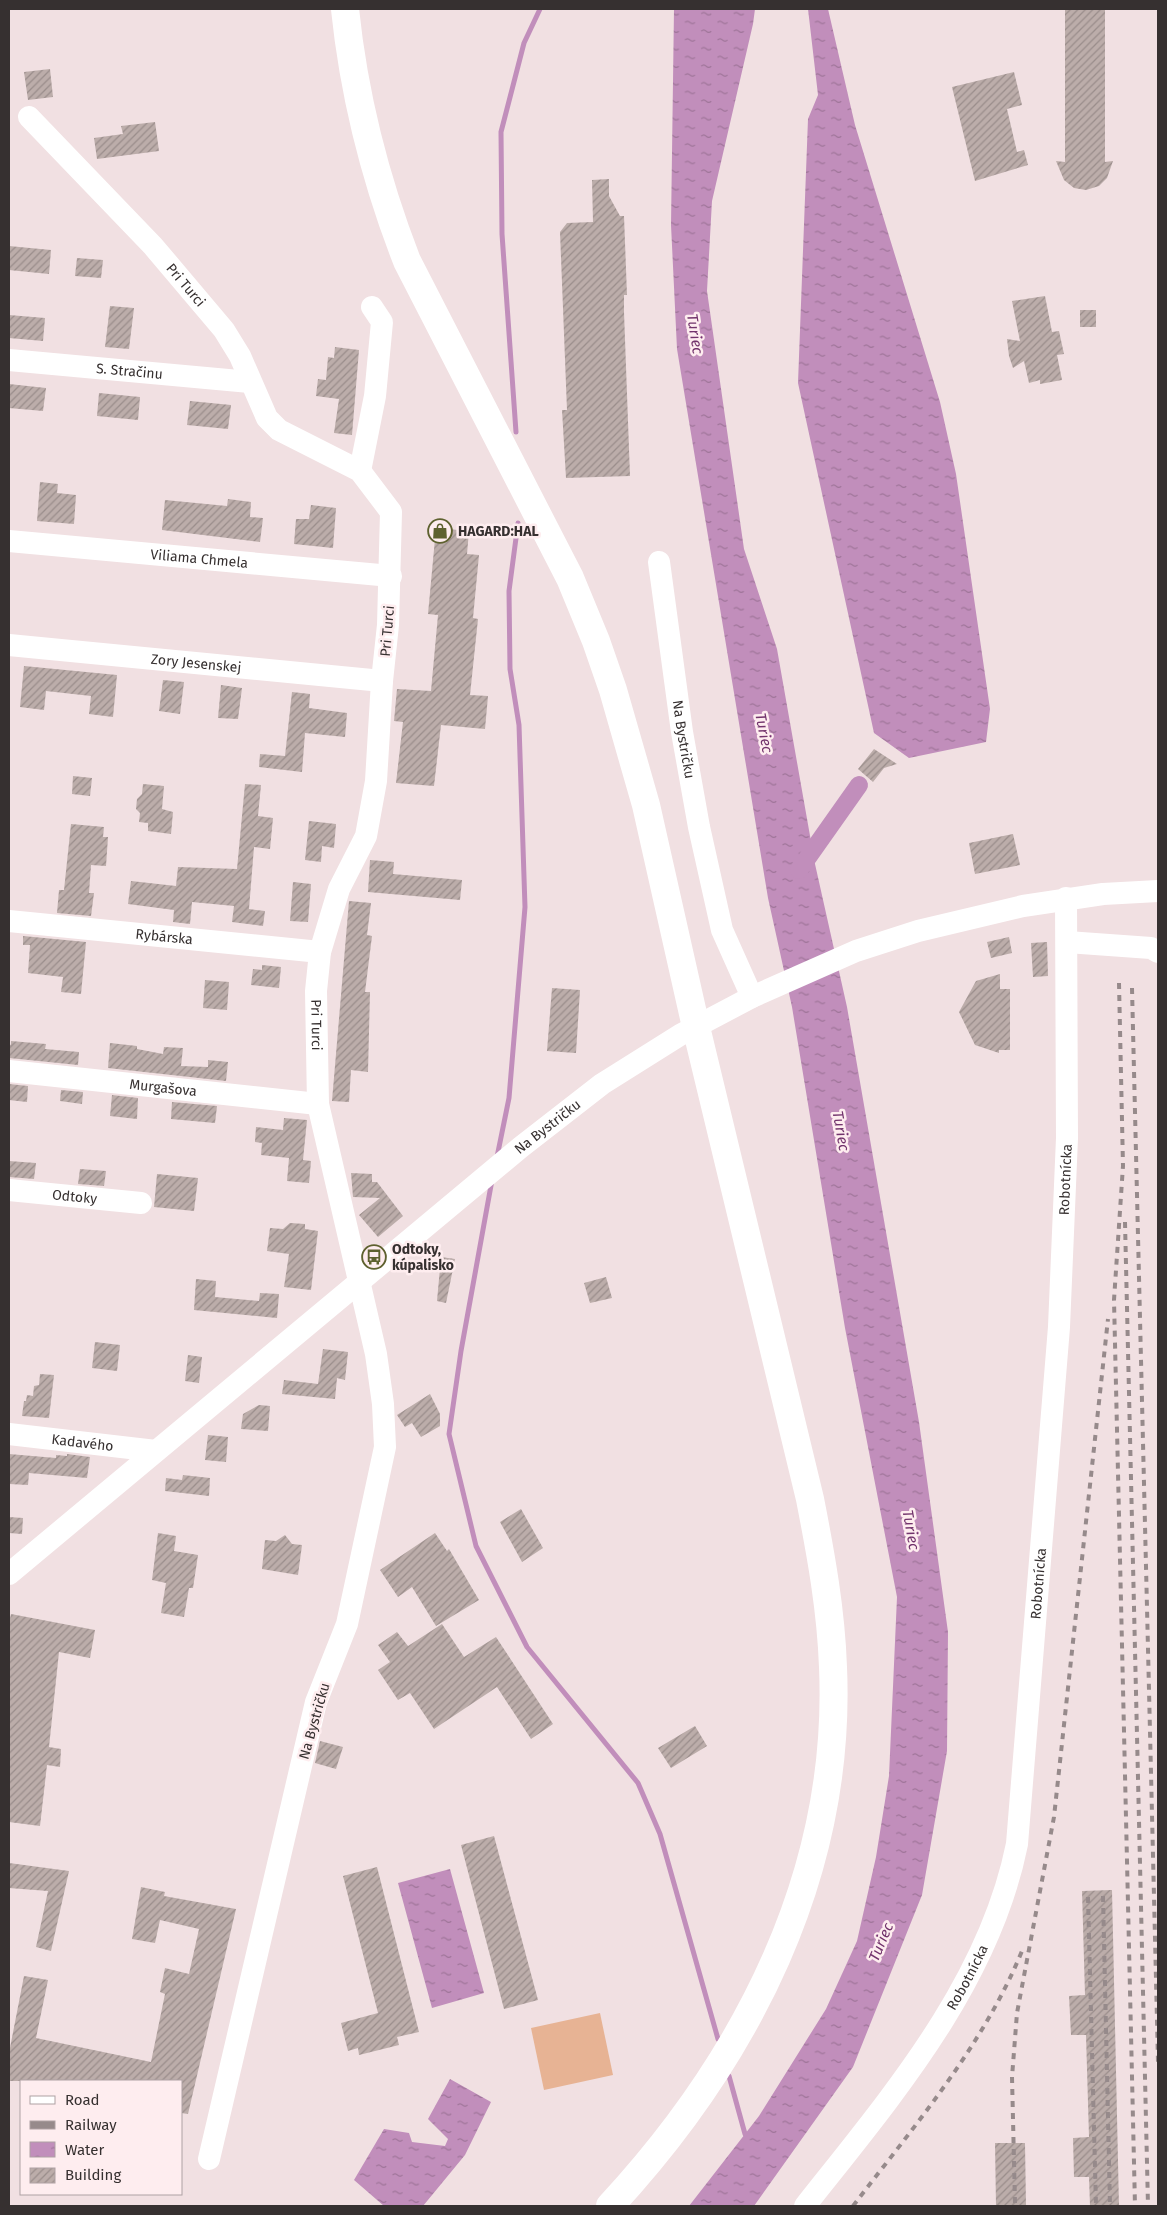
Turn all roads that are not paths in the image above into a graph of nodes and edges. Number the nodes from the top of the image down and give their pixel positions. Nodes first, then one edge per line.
1 (345, 9) edge
2 (28, 117) dead end
3 (372, 307) dead end
4 (9, 360) edge
5 (250, 382) junction
6 (360, 471) junction
7 (9, 541) edge
8 (659, 562) dead end
9 (391, 576) junction
10 (9, 645) edge
11 (382, 682) junction
12 (1158, 891) edge
13 (1066, 898) junction
14 (9, 920) edge
15 (1066, 942) junction
16 (320, 952) junction
17 (1158, 952) edge
18 (759, 993) junction
19 (696, 1026) junction
20 (9, 1071) edge
21 (318, 1104) junction
22 (9, 1190) edge
23 (141, 1203) dead end
24 (360, 1281) junction
25 (9, 1434) edge
26 (156, 1451) junction
27 (9, 1574) edge
28 (209, 2159) dead end
29 (610, 2206) edge
30 (805, 2206) edge

1 - 19 main road
2 - 5 street, Pri Turci
3 - 6 street
4 - 5 street, S. Stračinu
5 - 6 street, Pri Turci
6 - 9 street, Pri Turci
7 - 9 street, Viliama Chmela
8 - 18 street, Na Bystričku
9 - 11 street, Pri Turci
10 - 11 street, Zory Jesenskej
11 - 16 street, Pri Turci
12 - 13 street
13 - 15 street, Robotnícka
13 - 18 street
14 - 16 street, Rybárska
15 - 17 street
15 - 30 street, Robotnícka
16 - 21 street, Pri Turci
18 - 19 street, Na Bystričku
19 - 24 street, Na Bystričku
19 - 29 main road
20 - 21 street, Murgašova
21 - 24 street, Pri Turci
22 - 23 street, Odtoky
24 - 26 street, Na Bystričku
24 - 28 street, Na Bystričku
25 - 26 street, Kadavého
26 - 27 street, Na Bystričku

